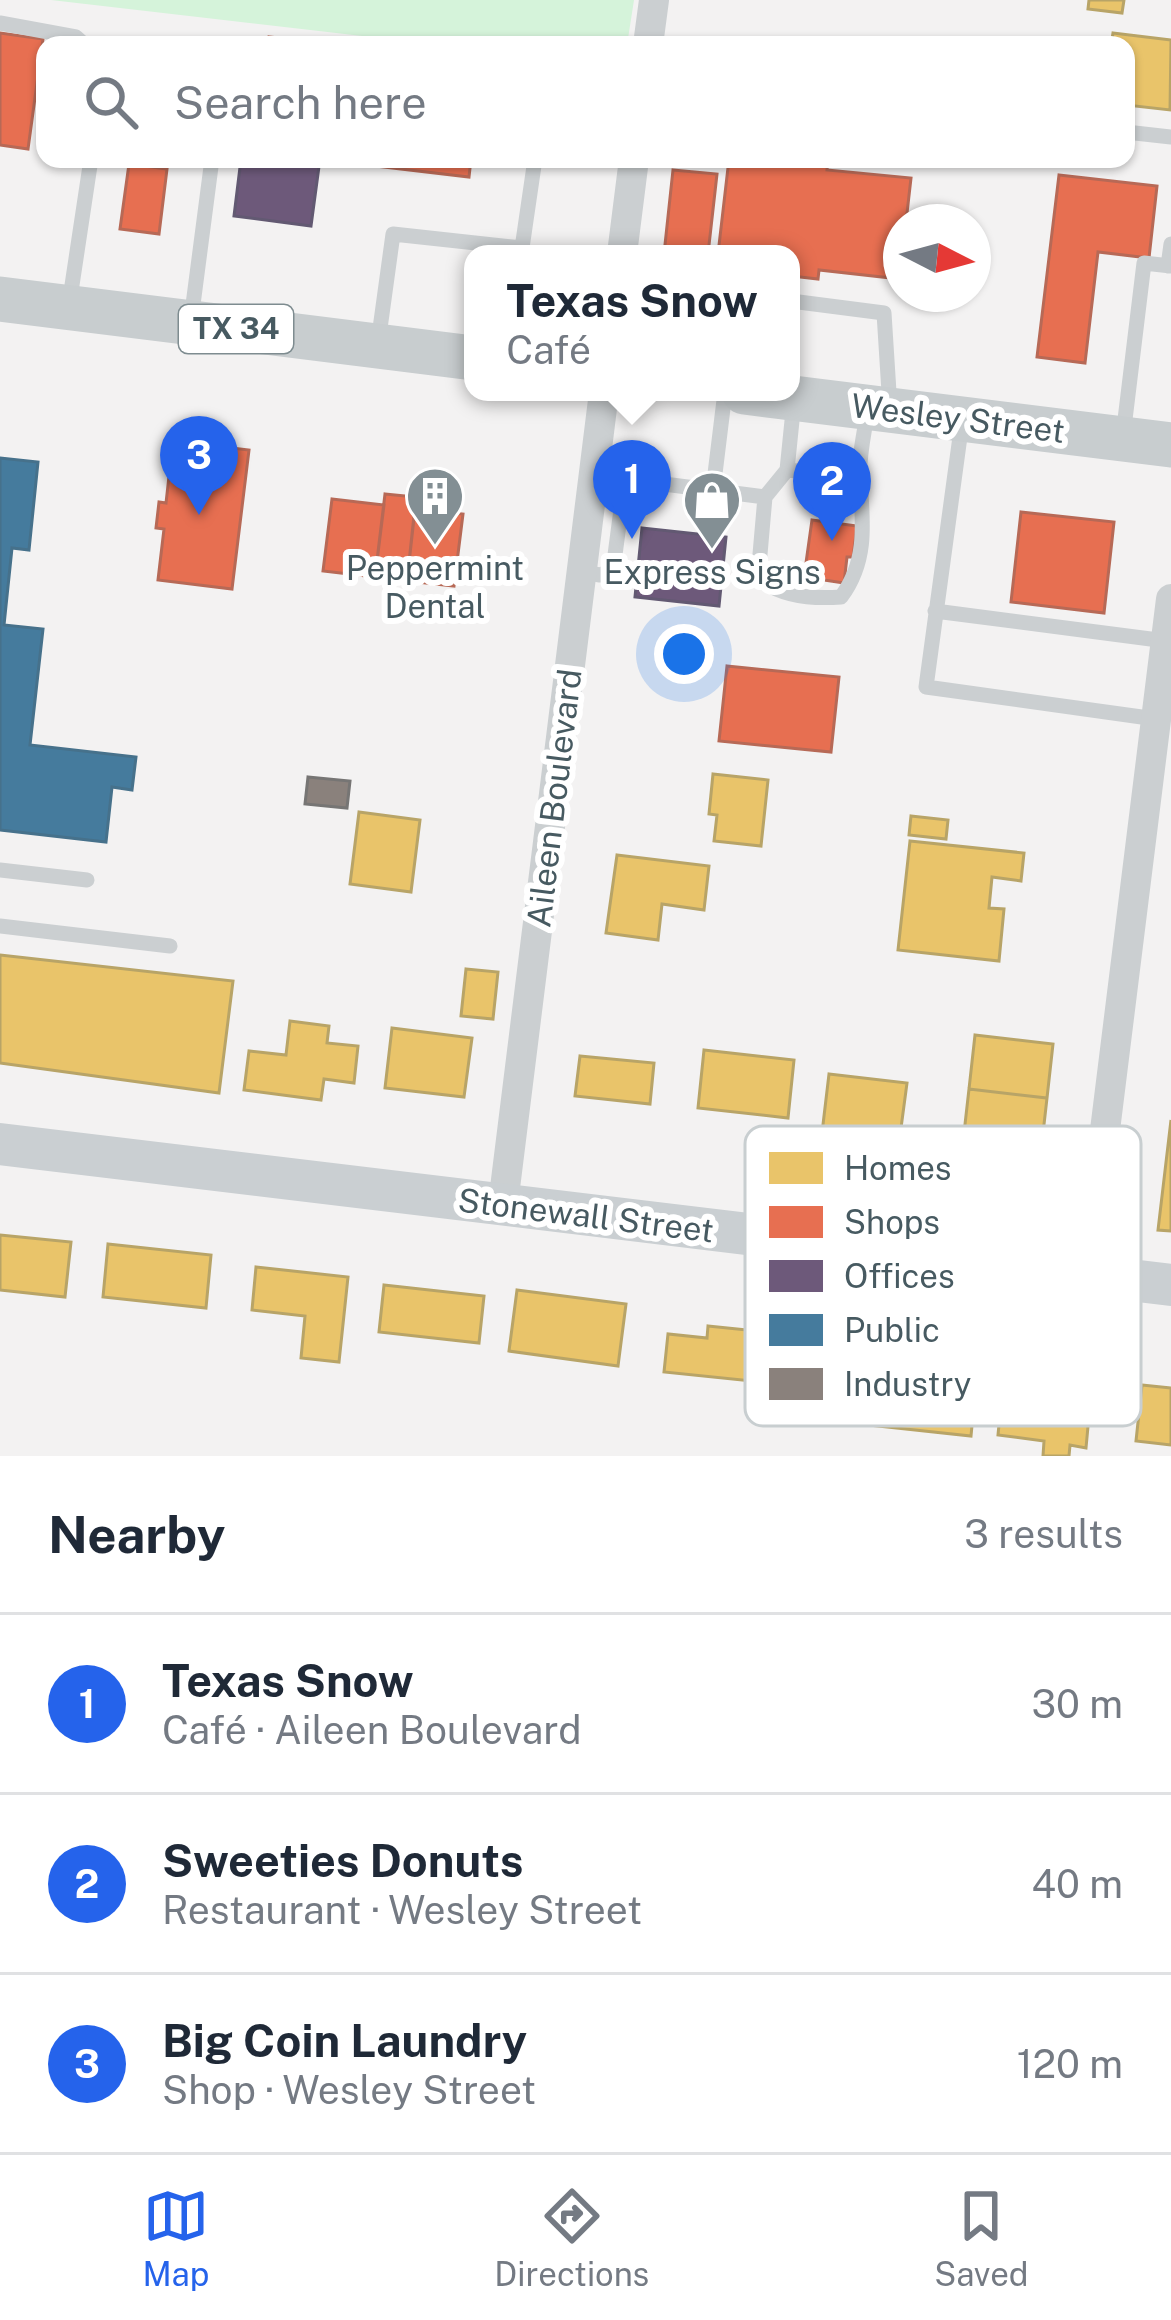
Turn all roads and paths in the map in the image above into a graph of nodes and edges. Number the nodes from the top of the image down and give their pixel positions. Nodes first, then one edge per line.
1 (654, 0) edge
2 (0, 23) edge
3 (71, 36) edge
4 (649, 36) edge
5 (1135, 133) edge
6 (1171, 137) edge
7 (90, 168) edge
8 (211, 168) edge
9 (534, 168) edge
10 (633, 168) edge
11 (1171, 244) edge
12 (494, 245) edge
13 (522, 245) edge
14 (623, 245) edge
15 (1170, 266) edge
16 (0, 299) edge
17 (800, 302) edge
18 (68, 308) junction
19 (191, 323) junction
20 (377, 346) junction
21 (464, 357) edge
22 (800, 399) edge
23 (605, 401) edge
24 (752, 401) edge
25 (758, 401) edge
26 (879, 409) junction
27 (962, 419) junction
28 (1123, 439) junction
29 (1171, 445) edge
30 (787, 470) junction
31 (610, 477) junction
32 (859, 477) junction
33 (713, 490) junction
34 (765, 497) junction
35 (1171, 599) edge
36 (934, 610) junction
37 (1167, 654) edge
38 (1156, 719) junction
39 (1160, 780) edge
40 (0, 869) edge
41 (87, 880) dead end
42 (0, 926) edge
43 (170, 946) dead end
44 (1109, 1126) edge
45 (0, 1144) edge
46 (503, 1204) junction
47 (745, 1233) edge
48 (1141, 1281) edge
49 (1171, 1285) edge

1 - 4 street
2 - 3 lane
5 - 6 lane
7 - 18 lane
8 - 19 lane
9 - 13 lane
10 - 14 street
11 - 15 lane
12 - 20 lane
15 - 28 lane
16 - 18 main road, TX 34
17 - 26 lane
18 - 19 main road, TX 34
19 - 20 main road, TX 34
20 - 21 main road, TX 34
22 - 26 main road, Wesley Street
23 - 31 street, Aileen Boulevard
24 - 33 lane
25 - 30 lane
26 - 27 main road, Wesley Street
26 - 32 lane
27 - 28 main road, Wesley Street
27 - 36 lane
28 - 29 main road, Wesley Street
30 - 32 lane
30 - 34 lane
31 - 33 lane
31 - 46 street, Aileen Boulevard
32 - 34 lane
33 - 34 lane
35 - 37 street
36 - 37 lane
36 - 38 lane
37 - 38 street
38 - 39 street
39 - 44 street
40 - 41 lane
42 - 43 lane
45 - 46 street, Stonewall Street
46 - 47 street, Stonewall Street
48 - 49 street, Stonewall Street

